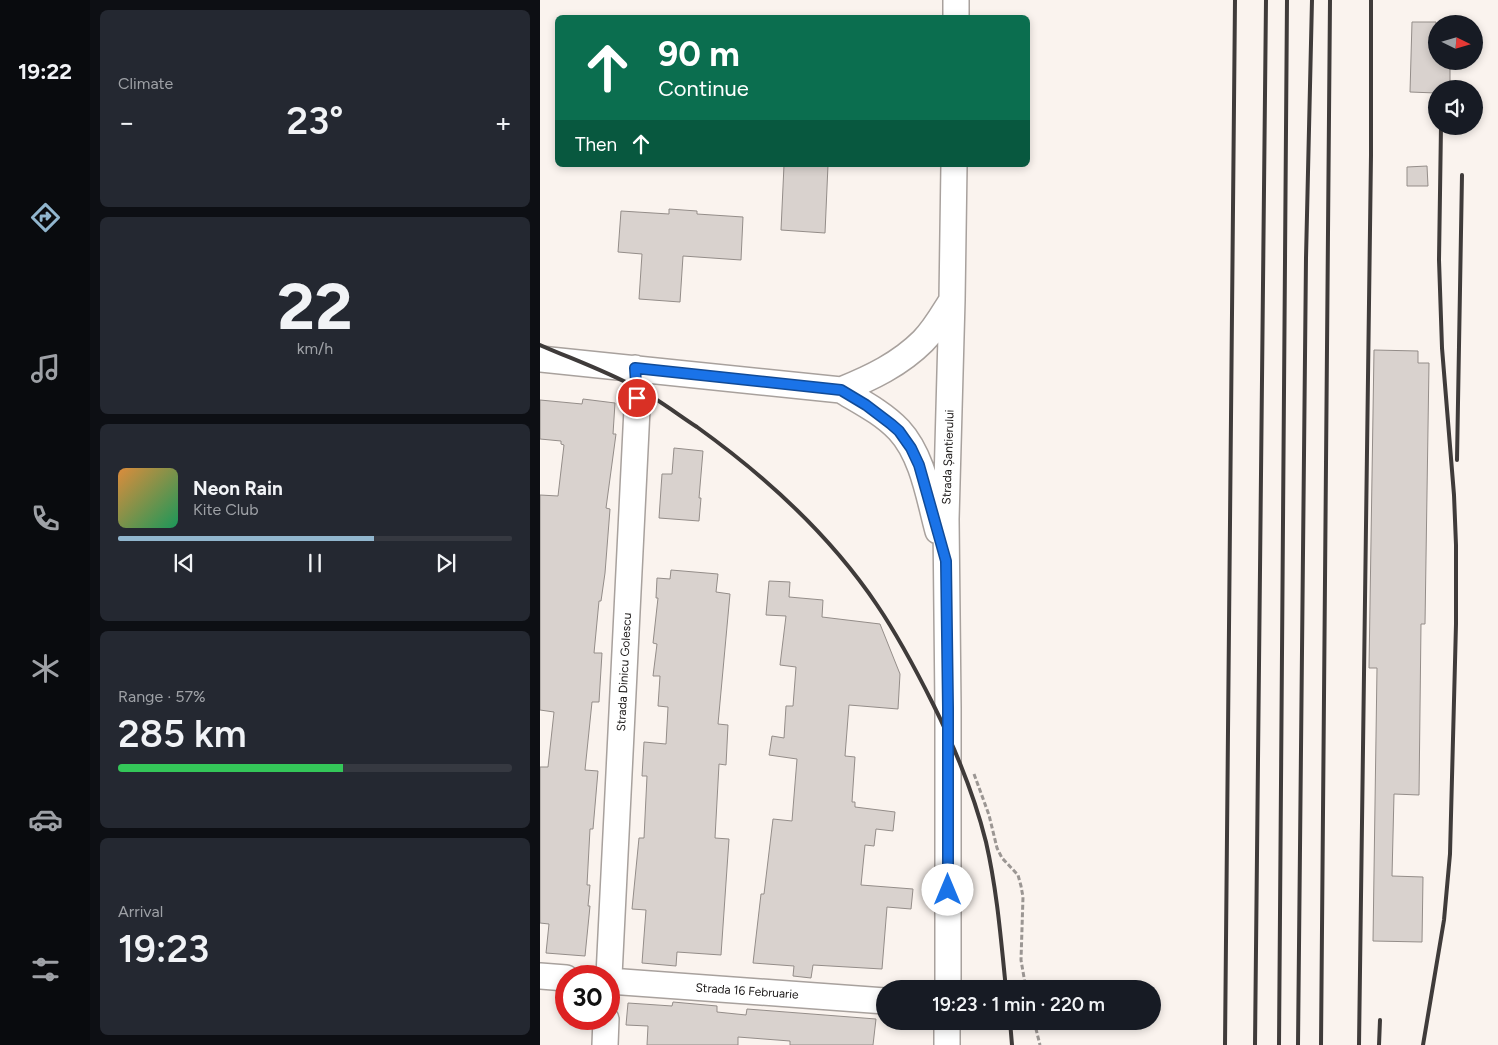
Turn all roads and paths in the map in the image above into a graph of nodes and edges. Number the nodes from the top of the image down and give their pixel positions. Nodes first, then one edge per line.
1 (956, 0) edge
2 (956, 15) edge
3 (954, 167) edge
4 (952, 300) junction
5 (540, 359) edge
6 (635, 368) junction
7 (841, 390) junction
8 (946, 561) junction
9 (971, 767) dead end
10 (610, 965) edge
11 (540, 976) edge
12 (555, 977) edge
13 (948, 980) edge
14 (1024, 980) edge
15 (620, 982) edge
16 (876, 1000) edge
17 (605, 1030) edge
18 (947, 1030) edge
19 (1036, 1030) edge
20 (604, 1045) edge
21 (947, 1045) edge
22 (1040, 1045) edge

1 - 2 street
3 - 4 street, Strada Șantierului
4 - 7 street
4 - 8 street, Strada Șantierului
5 - 6 street
6 - 7 street
6 - 10 street, Strada Dinicu Golescu
7 - 8 street
8 - 13 street, Strada Șantierului
9 - 14 path
11 - 12 street
15 - 16 street, Strada 16 Februarie
17 - 20 street
18 - 21 street
19 - 22 path

